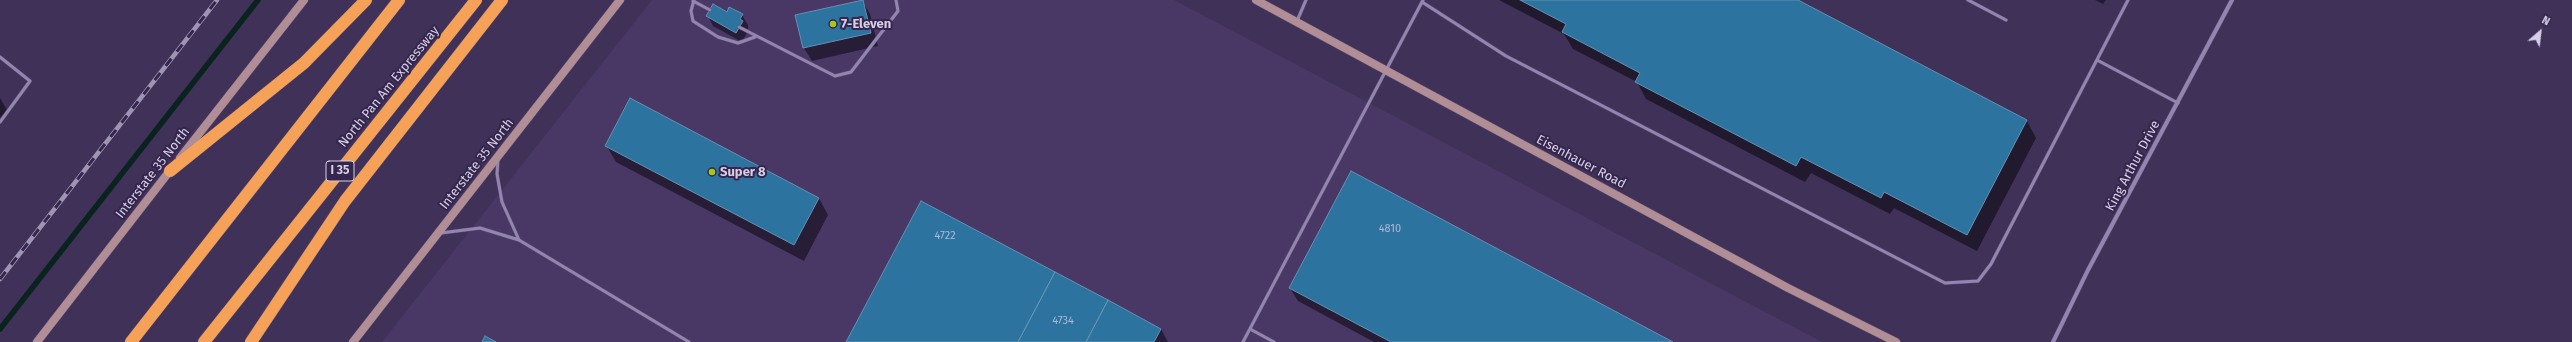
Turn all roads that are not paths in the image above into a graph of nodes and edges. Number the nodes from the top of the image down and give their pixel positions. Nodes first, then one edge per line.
1 (304, 0) edge
2 (366, 0) edge
3 (399, 0) edge
4 (476, 0) edge
5 (502, 0) edge
6 (620, 0) edge
7 (896, 0) edge
8 (1256, 0) edge
9 (1306, 0) edge
10 (1968, 0) edge
11 (2128, 0) edge
12 (2232, 0) edge
13 (693, 1) edge
14 (1422, 1) edge
15 (710, 10) dead end
16 (2006, 20) dead end
17 (1296, 22) junction
18 (739, 27) dead end
19 (755, 36) junction
20 (0, 57) edge
21 (2097, 60) junction
22 (1386, 71) junction
23 (2178, 103) junction
24 (0, 122) edge
25 (498, 156) junction
26 (170, 171) junction
27 (437, 234) junction
28 (519, 240) junction
29 (1250, 329) junction
30 (37, 342) edge
31 (131, 342) edge
32 (204, 342) edge
33 (251, 342) edge
34 (353, 342) edge
35 (689, 342) edge
36 (1243, 342) edge
37 (1274, 342) edge
38 (1894, 342) edge
39 (2053, 342) edge

1 - 26 main road, Interstate 35 North
2 - 26 highway
3 - 31 highway
4 - 32 highway, North Pan Am Expressway / I 35
5 - 33 highway
6 - 25 main road, Interstate 35 North
7 - 19 lane
8 - 17 main road, Eisenhauer Road
9 - 17 lane
10 - 16 lane
11 - 21 lane
12 - 23 street, King Arthur Drive
13 - 15 lane
13 - 19 lane
14 - 21 lane
14 - 22 lane
17 - 22 main road, Eisenhauer Road
18 - 19 lane
20 - 24 lane
21 - 23 lane
22 - 29 lane
22 - 38 main road, Eisenhauer Road
23 - 39 street, King Arthur Drive
25 - 27 main road, Interstate 35 North
25 - 28 lane
26 - 30 main road, Interstate 35 North
27 - 28 lane
27 - 34 main road, Interstate 35 North
28 - 35 lane
29 - 36 lane
29 - 37 lane

